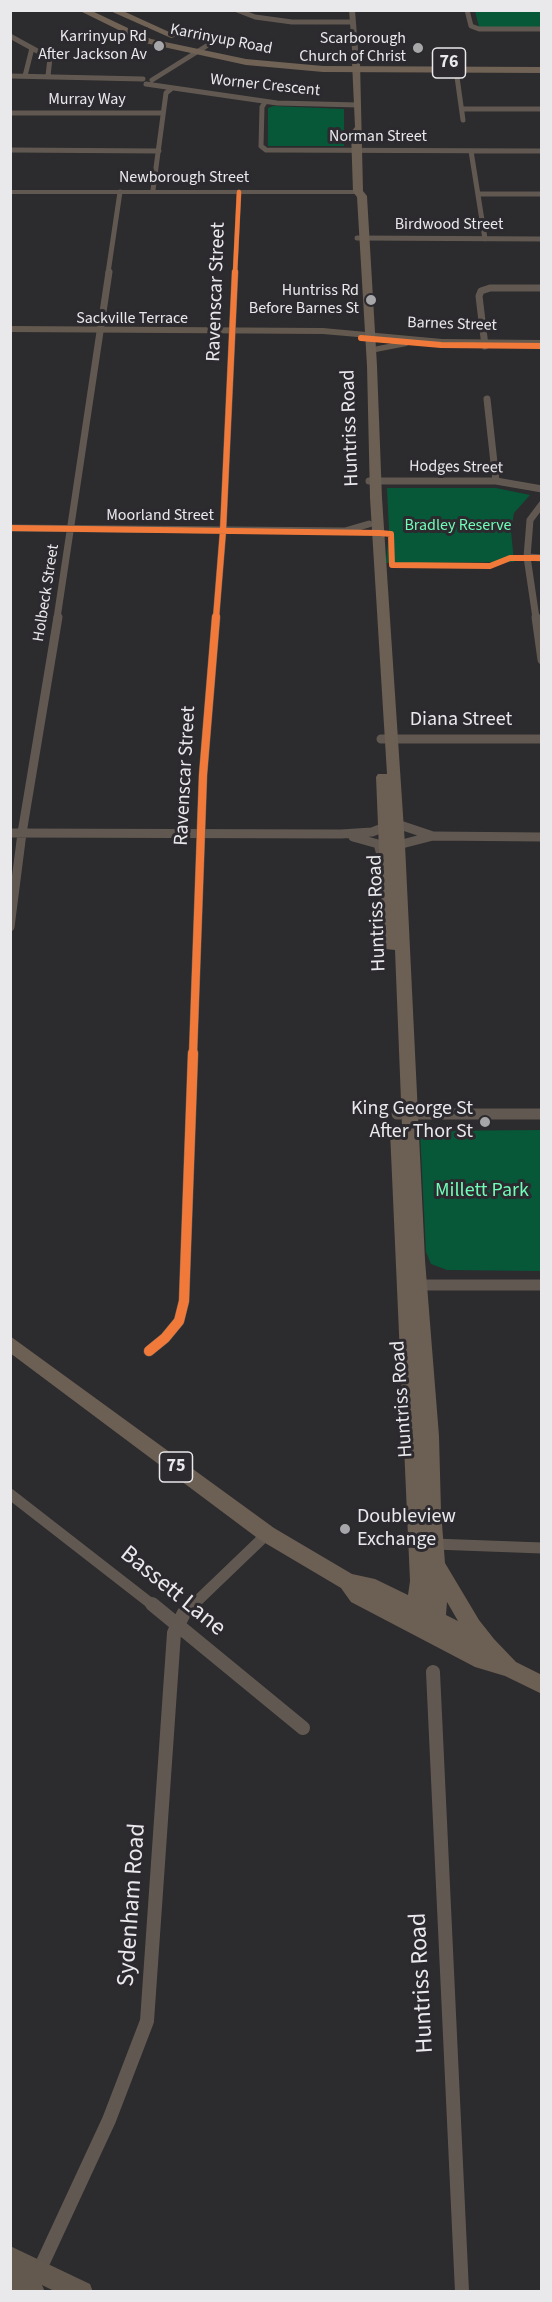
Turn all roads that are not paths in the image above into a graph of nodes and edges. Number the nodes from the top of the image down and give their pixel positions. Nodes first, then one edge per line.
1 (82, 10) edge
2 (112, 10) edge
3 (237, 10) edge
4 (347, 10) edge
5 (352, 10) edge
6 (467, 10) edge
7 (350, 22) junction
8 (542, 29) edge
9 (10, 36) edge
10 (208, 45) junction
11 (32, 48) junction
12 (194, 52) junction
13 (542, 63) edge
14 (352, 66) junction
15 (437, 69) junction
16 (473, 69) junction
17 (542, 70) edge
18 (164, 71) junction
19 (10, 76) edge
20 (25, 76) junction
21 (48, 76) junction
22 (457, 77) junction
23 (152, 80) junction
24 (143, 81) junction
25 (171, 89) junction
26 (265, 102) junction
27 (354, 105) junction
28 (462, 109) junction
29 (542, 109) edge
30 (10, 113) edge
31 (164, 113) junction
32 (463, 120) dead end
33 (10, 150) edge
34 (356, 150) junction
35 (159, 151) junction
36 (471, 151) junction
37 (542, 151) edge
38 (153, 190) junction
39 (10, 192) edge
40 (120, 192) junction
41 (239, 192) junction
42 (358, 192) junction
43 (478, 194) junction
44 (542, 194) edge
45 (360, 239) junction
46 (485, 239) junction
47 (542, 239) edge
48 (542, 288) edge
49 (10, 331) edge
50 (99, 332) junction
51 (234, 332) junction
52 (367, 339) junction
53 (485, 344) junction
54 (542, 345) edge
55 (487, 399) dead end
56 (373, 481) junction
57 (496, 481) junction
58 (542, 489) edge
59 (542, 504) edge
60 (369, 524) junction
61 (10, 528) edge
62 (72, 529) junction
63 (223, 531) junction
64 (527, 556) junction
65 (542, 558) edge
66 (542, 660) edge
67 (386, 739) junction
68 (542, 739) edge
69 (391, 826) junction
70 (10, 833) edge
71 (22, 833) junction
72 (201, 834) junction
73 (341, 834) junction
74 (433, 836) junction
75 (542, 837) edge
76 (398, 845) junction
77 (386, 866) junction
78 (10, 927) edge
79 (403, 1114) junction
80 (542, 1114) edge
81 (411, 1285) junction
82 (542, 1285) edge
83 (10, 1343) edge
84 (149, 1351) dead end
85 (10, 1494) edge
86 (267, 1534) junction
87 (542, 1548) edge
88 (434, 1553) junction
89 (411, 1615) junction
90 (178, 1624) junction
91 (430, 1626) junction
92 (492, 1648) junction
93 (509, 1668) junction
94 (433, 1672) dead end
95 (542, 1684) edge
96 (303, 1728) dead end
97 (10, 2257) edge
98 (28, 2285) edge
99 (82, 2292) edge
100 (462, 2292) edge

1 - 12 highway, Karrinyup Road / 76
2 - 10 highway, Karrinyup Road / 76
3 - 7 street
4 - 7 street, Huntriss Road
5 - 7 street, Huntriss Road
6 - 8 street
7 - 14 street, Huntriss Road
9 - 11 street
10 - 12 street, Worner Crescent
10 - 14 highway, Karrinyup Road / 76
11 - 20 street
11 - 21 street
12 - 14 highway, Karrinyup Road / 76
12 - 18 street, Worner Crescent
13 - 14 highway, Karrinyup Road / 76
14 - 15 highway, Karrinyup Road / 76
14 - 27 main road, Huntriss Road
15 - 16 highway, Karrinyup Road / 76
15 - 22 street
16 - 17 highway, Karrinyup Road / 76
16 - 22 street
18 - 23 street, Worner Crescent
18 - 24 street, Worner Crescent
19 - 20 street
20 - 21 street
21 - 24 street
22 - 28 street
23 - 24 street, Worner Crescent
23 - 25 street, Worner Crescent
24 - 25 street, Worner Crescent
25 - 26 street, Worner Crescent
25 - 31 street
26 - 27 street, Worner Crescent
26 - 34 street, Norman Street
27 - 34 main road, Huntriss Road
28 - 29 street
28 - 32 street
30 - 31 street, Murray Way
31 - 35 street
33 - 35 street
34 - 36 street, Norman Street
34 - 42 main road, Huntriss Road
35 - 38 street
36 - 37 street, Norman Street
36 - 43 street
38 - 40 street, Newborough Street
38 - 41 street, Newborough Street
39 - 40 street, Newborough Street
40 - 50 street, Holbeck Street
41 - 42 street, Newborough Street
41 - 51 street, Ravenscar Street
42 - 45 main road, Huntriss Road
43 - 44 street
43 - 46 street
45 - 46 street, Birdwood Street
45 - 52 main road, Huntriss Road
46 - 47 street, Birdwood Street
48 - 53 street
49 - 50 main road, Sackville Terrace
50 - 51 main road, Sackville Terrace
50 - 62 street, Holbeck Street
51 - 52 main road, Sackville Terrace
51 - 63 street, Ravenscar Street
52 - 53 main road, Barnes Street
52 - 53 main road, Barnes Street
52 - 56 main road, Huntriss Road
53 - 54 main road, Barnes Street
55 - 57 street
56 - 57 street, Hodges Street
56 - 60 main road, Huntriss Road
56 - 67 main road, Huntriss Road
57 - 58 street, Hodges Street
59 - 64 street
60 - 63 street, Moorland Street
60 - 67 main road, Huntriss Road
61 - 62 street, Moorland Street
62 - 63 street, Moorland Street
62 - 71 street, Holbeck Street
63 - 72 street, Ravenscar Street
64 - 65 street
64 - 66 street
67 - 68 street, Diana Street
67 - 69 main road, Huntriss Road
69 - 73 street
69 - 74 street
69 - 76 main road, Huntriss Road
69 - 77 main road, Huntriss Road
70 - 71 street
71 - 72 street
71 - 78 street, Holbeck Street
72 - 73 street
72 - 84 street, Ravenscar Street
73 - 77 street
74 - 75 street
74 - 76 street
76 - 79 main road, Huntriss Road
77 - 79 main road, Huntriss Road
79 - 80 street
79 - 81 main road, Huntriss Road
81 - 82 street
81 - 88 main road, Huntriss Road
81 - 89 main road, Huntriss Road
83 - 86 main road, 75
85 - 90 street, Bassett Lane
86 - 89 main road, 75
86 - 90 street, Sydenham Road
87 - 88 street
88 - 91 main road, Huntriss Road
88 - 92 main road
89 - 91 main road, 75
90 - 96 street, Bassett Lane
90 - 98 street, Sydenham Road
91 - 92 main road, 75
91 - 93 main road, 75
92 - 93 main road, 75
93 - 95 main road, 75
94 - 100 street, Huntriss Road
97 - 98 main road
98 - 99 main road

